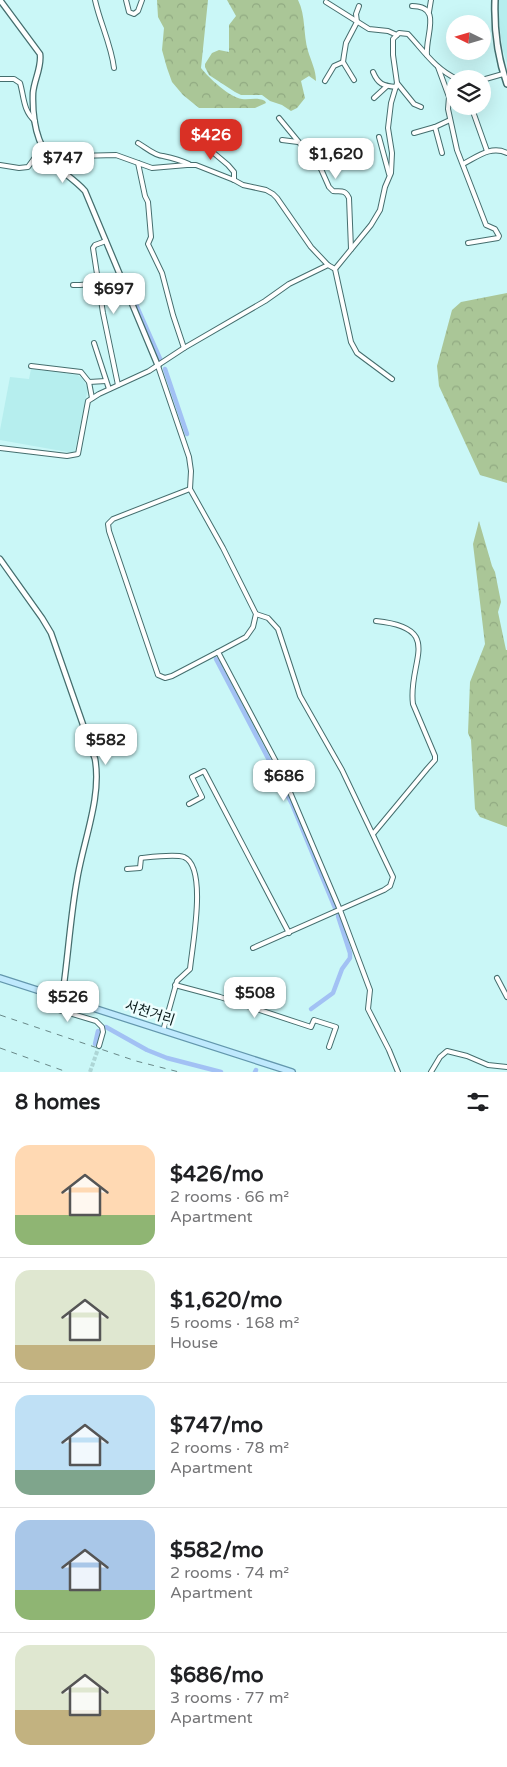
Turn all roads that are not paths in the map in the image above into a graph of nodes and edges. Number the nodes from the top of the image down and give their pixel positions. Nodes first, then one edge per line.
1 (0, 0) edge
2 (95, 0) edge
3 (126, 0) edge
4 (142, 0) edge
5 (431, 0) edge
6 (495, 0) edge
7 (326, 2) dead end
8 (359, 6) dead end
9 (412, 6) dead end
10 (429, 12) junction
11 (357, 22) junction
12 (397, 35) junction
13 (427, 58) junction
14 (343, 62) junction
15 (438, 67) junction
16 (114, 68) dead end
17 (372, 72) dead end
18 (446, 72) edge
19 (503, 74) junction
20 (491, 77) edge
21 (0, 79) edge
22 (354, 80) dead end
23 (325, 81) dead end
24 (507, 84) edge
25 (396, 85) junction
26 (387, 86) junction
27 (374, 98) dead end
28 (421, 107) dead end
29 (475, 115) edge
30 (279, 118) dead end
31 (450, 120) junction
32 (35, 121) junction
33 (188, 127) dead end
34 (435, 127) junction
35 (414, 133) dead end
36 (379, 138) dead end
37 (282, 140) dead end
38 (298, 142) junction
39 (138, 143) dead end
40 (41, 149) junction
41 (487, 151) junction
42 (442, 152) dead end
43 (507, 153) edge
44 (50, 159) junction
45 (138, 163) junction
46 (463, 164) junction
47 (0, 165) edge
48 (191, 165) junction
49 (389, 176) junction
50 (234, 180) junction
51 (106, 241) junction
52 (468, 243) dead end
53 (351, 249) junction
54 (328, 266) junction
55 (335, 269) junction
56 (123, 281) junction
57 (99, 283) junction
58 (73, 285) dead end
59 (94, 344) dead end
60 (184, 348) junction
61 (31, 366) dead end
62 (158, 366) junction
63 (392, 379) dead end
64 (106, 381) junction
65 (89, 382) junction
66 (118, 385) junction
67 (109, 389) junction
68 (92, 398) junction
69 (0, 448) edge
70 (190, 489) junction
71 (0, 559) edge
72 (256, 614) junction
73 (376, 621) dead end
74 (218, 652) junction
75 (189, 804) dead end
76 (373, 834) junction
77 (127, 869) dead end
78 (340, 910) junction
79 (289, 933) junction
80 (253, 948) dead end
81 (0, 978) edge
82 (497, 978) dead end
83 (175, 985) junction
84 (507, 997) edge
85 (62, 998) junction
86 (163, 1030) junction
87 (99, 1046) tunnel mouth
88 (329, 1047) dead end
89 (507, 1067) edge
90 (292, 1072) edge
91 (398, 1072) edge
92 (431, 1072) edge

1 - 32 street
2 - 16 street
3 - 4 street
5 - 10 street
6 - 19 main road
7 - 11 street
8 - 11 street
9 - 10 street
10 - 13 street
11 - 12 street
11 - 14 street
12 - 13 street
12 - 25 street
13 - 15 street
14 - 22 street
14 - 23 street
15 - 18 street
15 - 31 street
17 - 26 street
19 - 20 street
19 - 24 main road
21 - 32 street
25 - 26 street
25 - 28 street
25 - 49 street
26 - 27 street
29 - 41 street
30 - 38 street
31 - 34 street
31 - 46 street
32 - 40 street
33 - 50 street
34 - 35 street
34 - 42 street
36 - 49 street
37 - 38 street
38 - 53 street
39 - 48 street
40 - 44 street
40 - 47 street
41 - 43 street
41 - 46 street
44 - 45 street
44 - 51 street
45 - 48 street
45 - 60 street
46 - 52 street
48 - 50 street
49 - 53 street
50 - 54 street
51 - 56 street
51 - 57 street
53 - 55 street
54 - 55 street
54 - 60 street
55 - 63 street
56 - 57 street
56 - 62 street
57 - 58 street
57 - 66 street
59 - 64 street
60 - 62 street
61 - 65 street
62 - 66 street
62 - 70 street
64 - 65 street
64 - 67 street
65 - 68 street
66 - 67 street
67 - 68 street
68 - 69 street
70 - 72 street
70 - 74 street
71 - 85 street
72 - 74 street
72 - 76 street
73 - 76 street
74 - 78 street
75 - 79 street
76 - 78 street
77 - 83 street
78 - 79 street
78 - 91 street
79 - 80 street
81 - 85 main road, 서천거리
82 - 84 street
83 - 86 street
83 - 88 street
85 - 86 main road, 서천거리
85 - 87 street
86 - 90 main road, 서천거리
89 - 92 street

